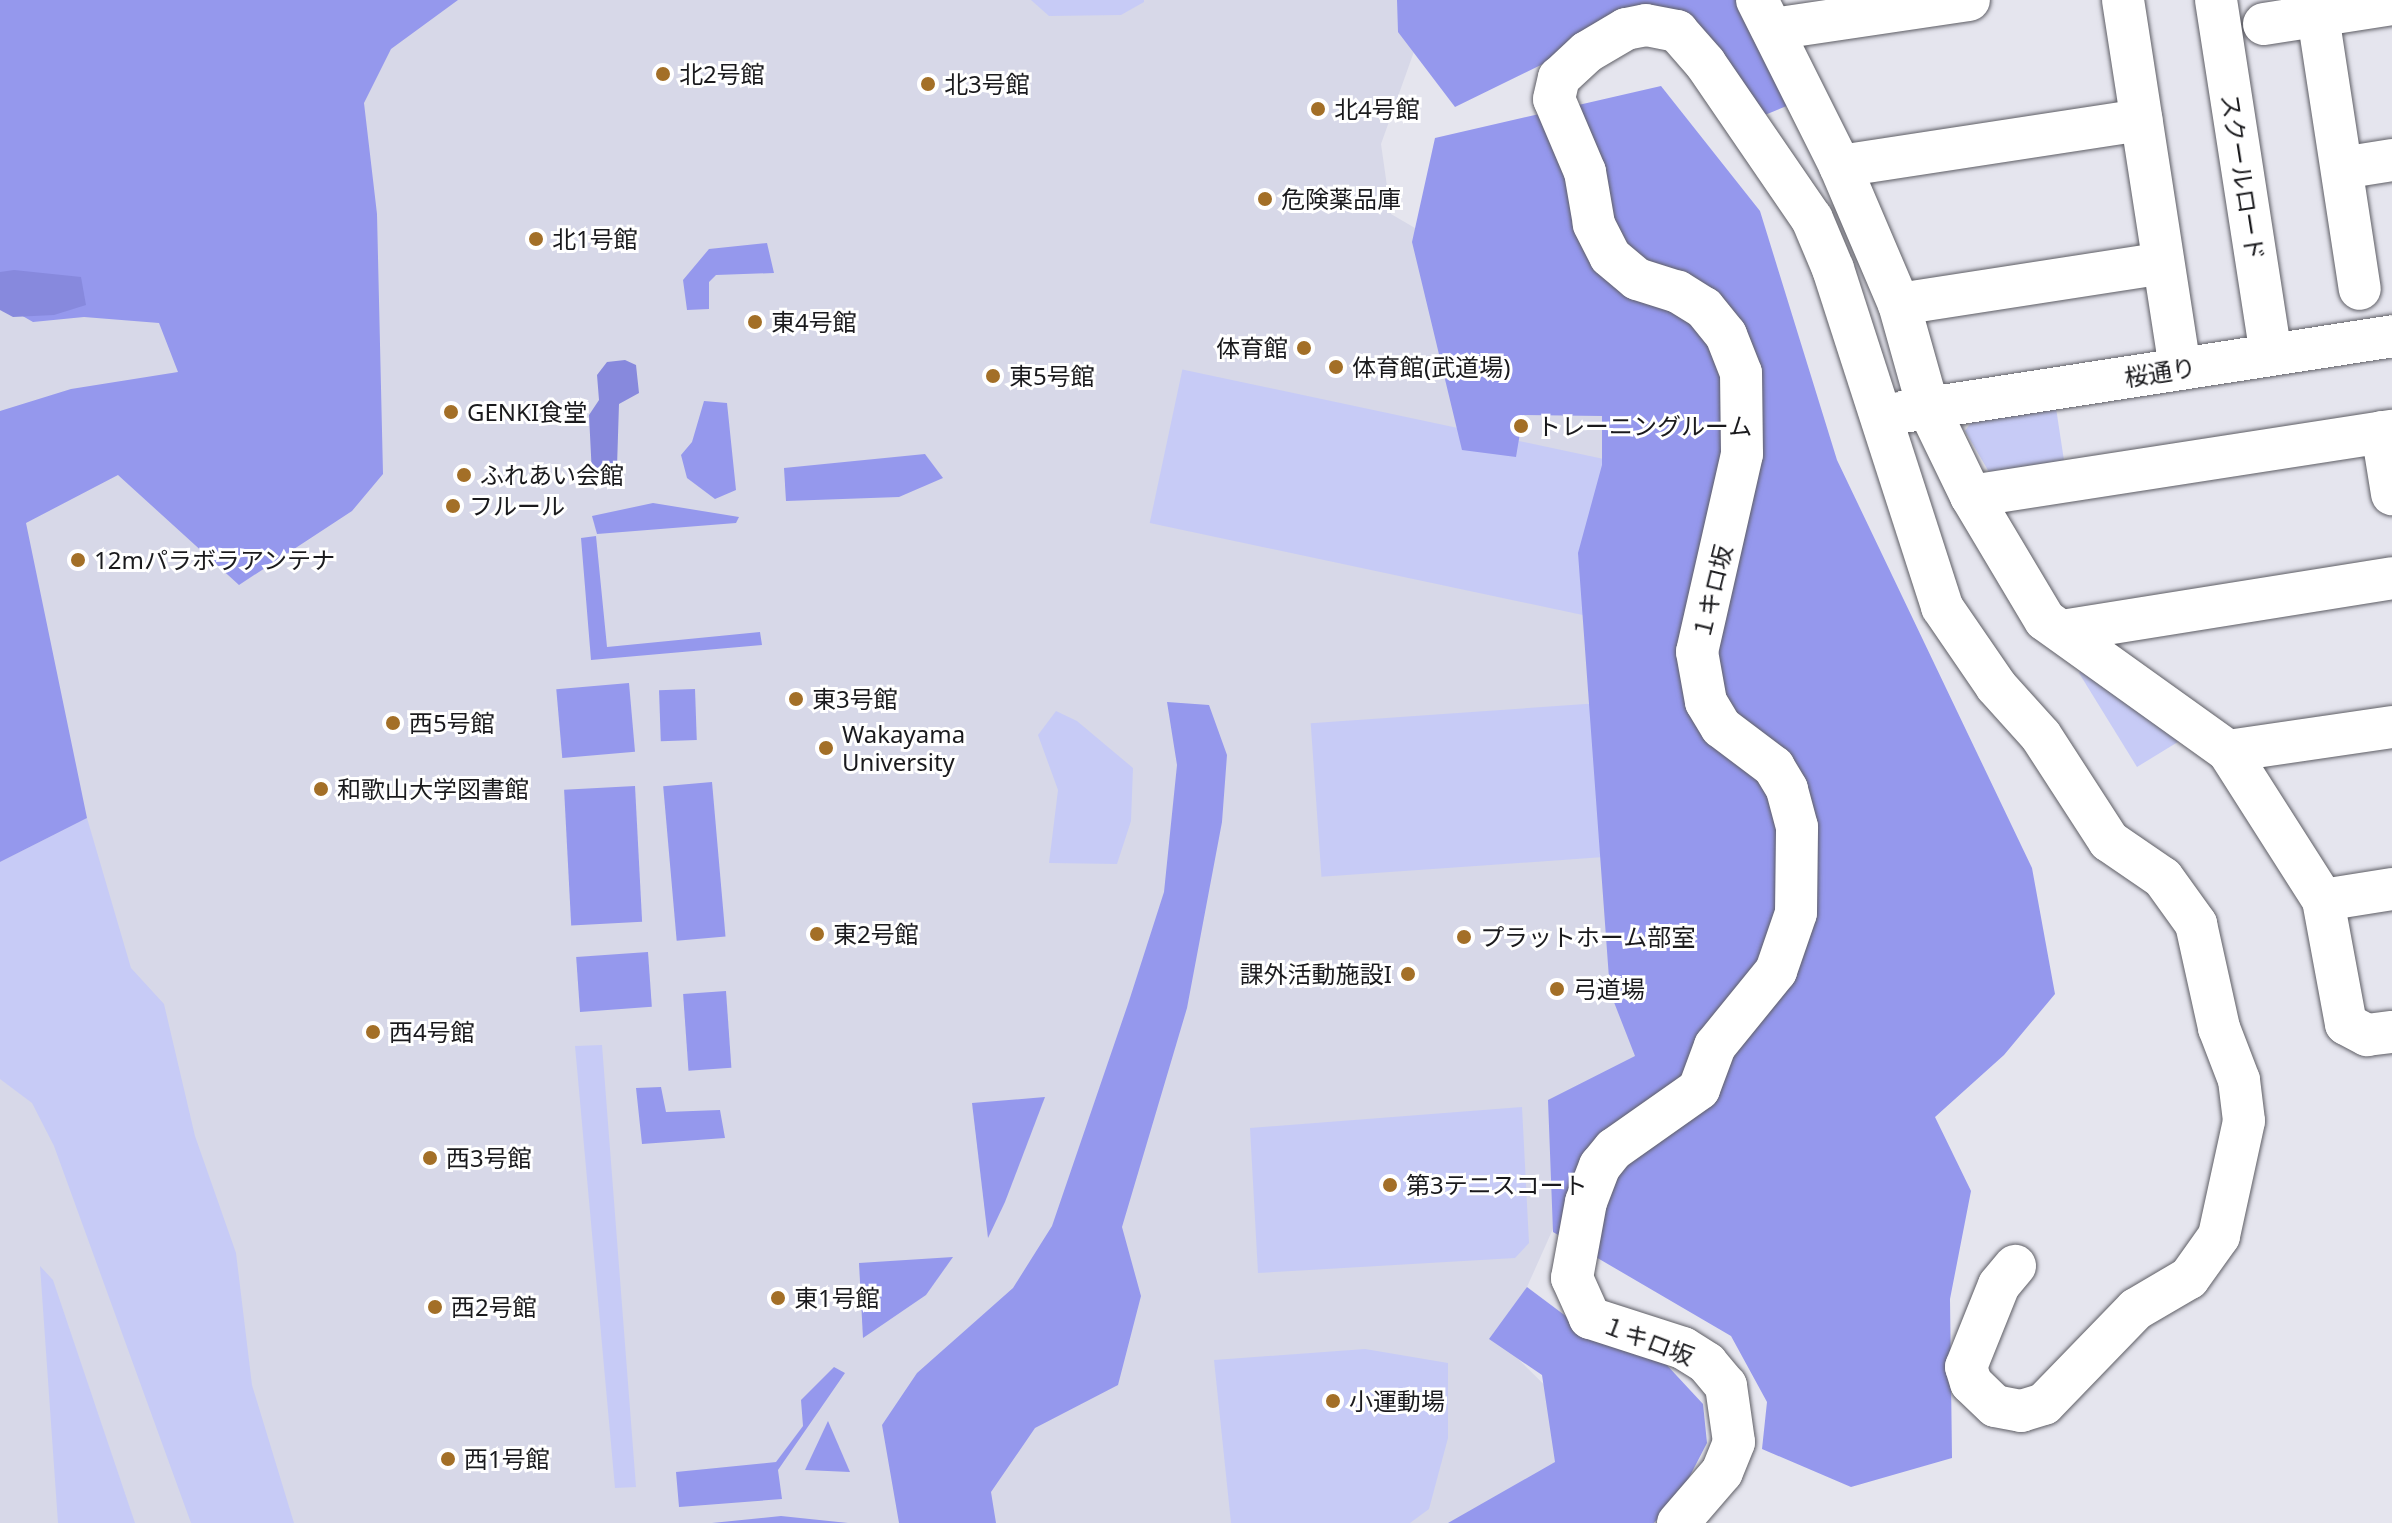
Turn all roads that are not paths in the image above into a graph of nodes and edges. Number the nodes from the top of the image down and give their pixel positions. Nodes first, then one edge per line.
1 (1969, 0) edge
2 (2123, 0) edge
3 (2216, 0) edge
4 (2392, 4) edge
5 (1765, 14) edge
6 (2318, 16) junction
7 (2264, 24) dead end
8 (2142, 120) junction
9 (2392, 160) edge
10 (1840, 166) junction
11 (2342, 168) junction
12 (2163, 263) junction
13 (2360, 289) dead end
14 (1899, 304) junction
15 (2392, 336) edge
16 (2271, 354) junction
17 (2180, 369) junction
18 (1928, 407) junction
19 (1879, 417) junction
20 (2387, 431) edge
21 (2392, 494) edge
22 (1971, 496) junction
23 (2392, 578) edge
24 (2062, 631) junction
25 (2392, 727) edge
26 (2228, 751) junction
27 (2392, 889) edge
28 (2323, 900) junction
29 (2392, 1032) edge
30 (2015, 1266) dead end
31 (1678, 1523) edge

1 - 5 street
2 - 8 street
3 - 16 street, スクールロード
4 - 6 street
5 - 10 street
6 - 7 street
6 - 11 street
8 - 10 street
8 - 12 street
9 - 11 street
10 - 14 street
11 - 13 street
12 - 14 street
12 - 17 street
14 - 18 street
15 - 16 street, 桜通り
16 - 17 street, 桜通り
17 - 18 street, 桜通り
18 - 19 street, 桜通り
18 - 22 street
19 - 30 street, １キロ坂
19 - 31 street, １キロ坂
20 - 21 street
20 - 22 street
22 - 24 street
23 - 24 street
24 - 26 street
25 - 26 street
26 - 28 street
27 - 28 street
28 - 29 street

